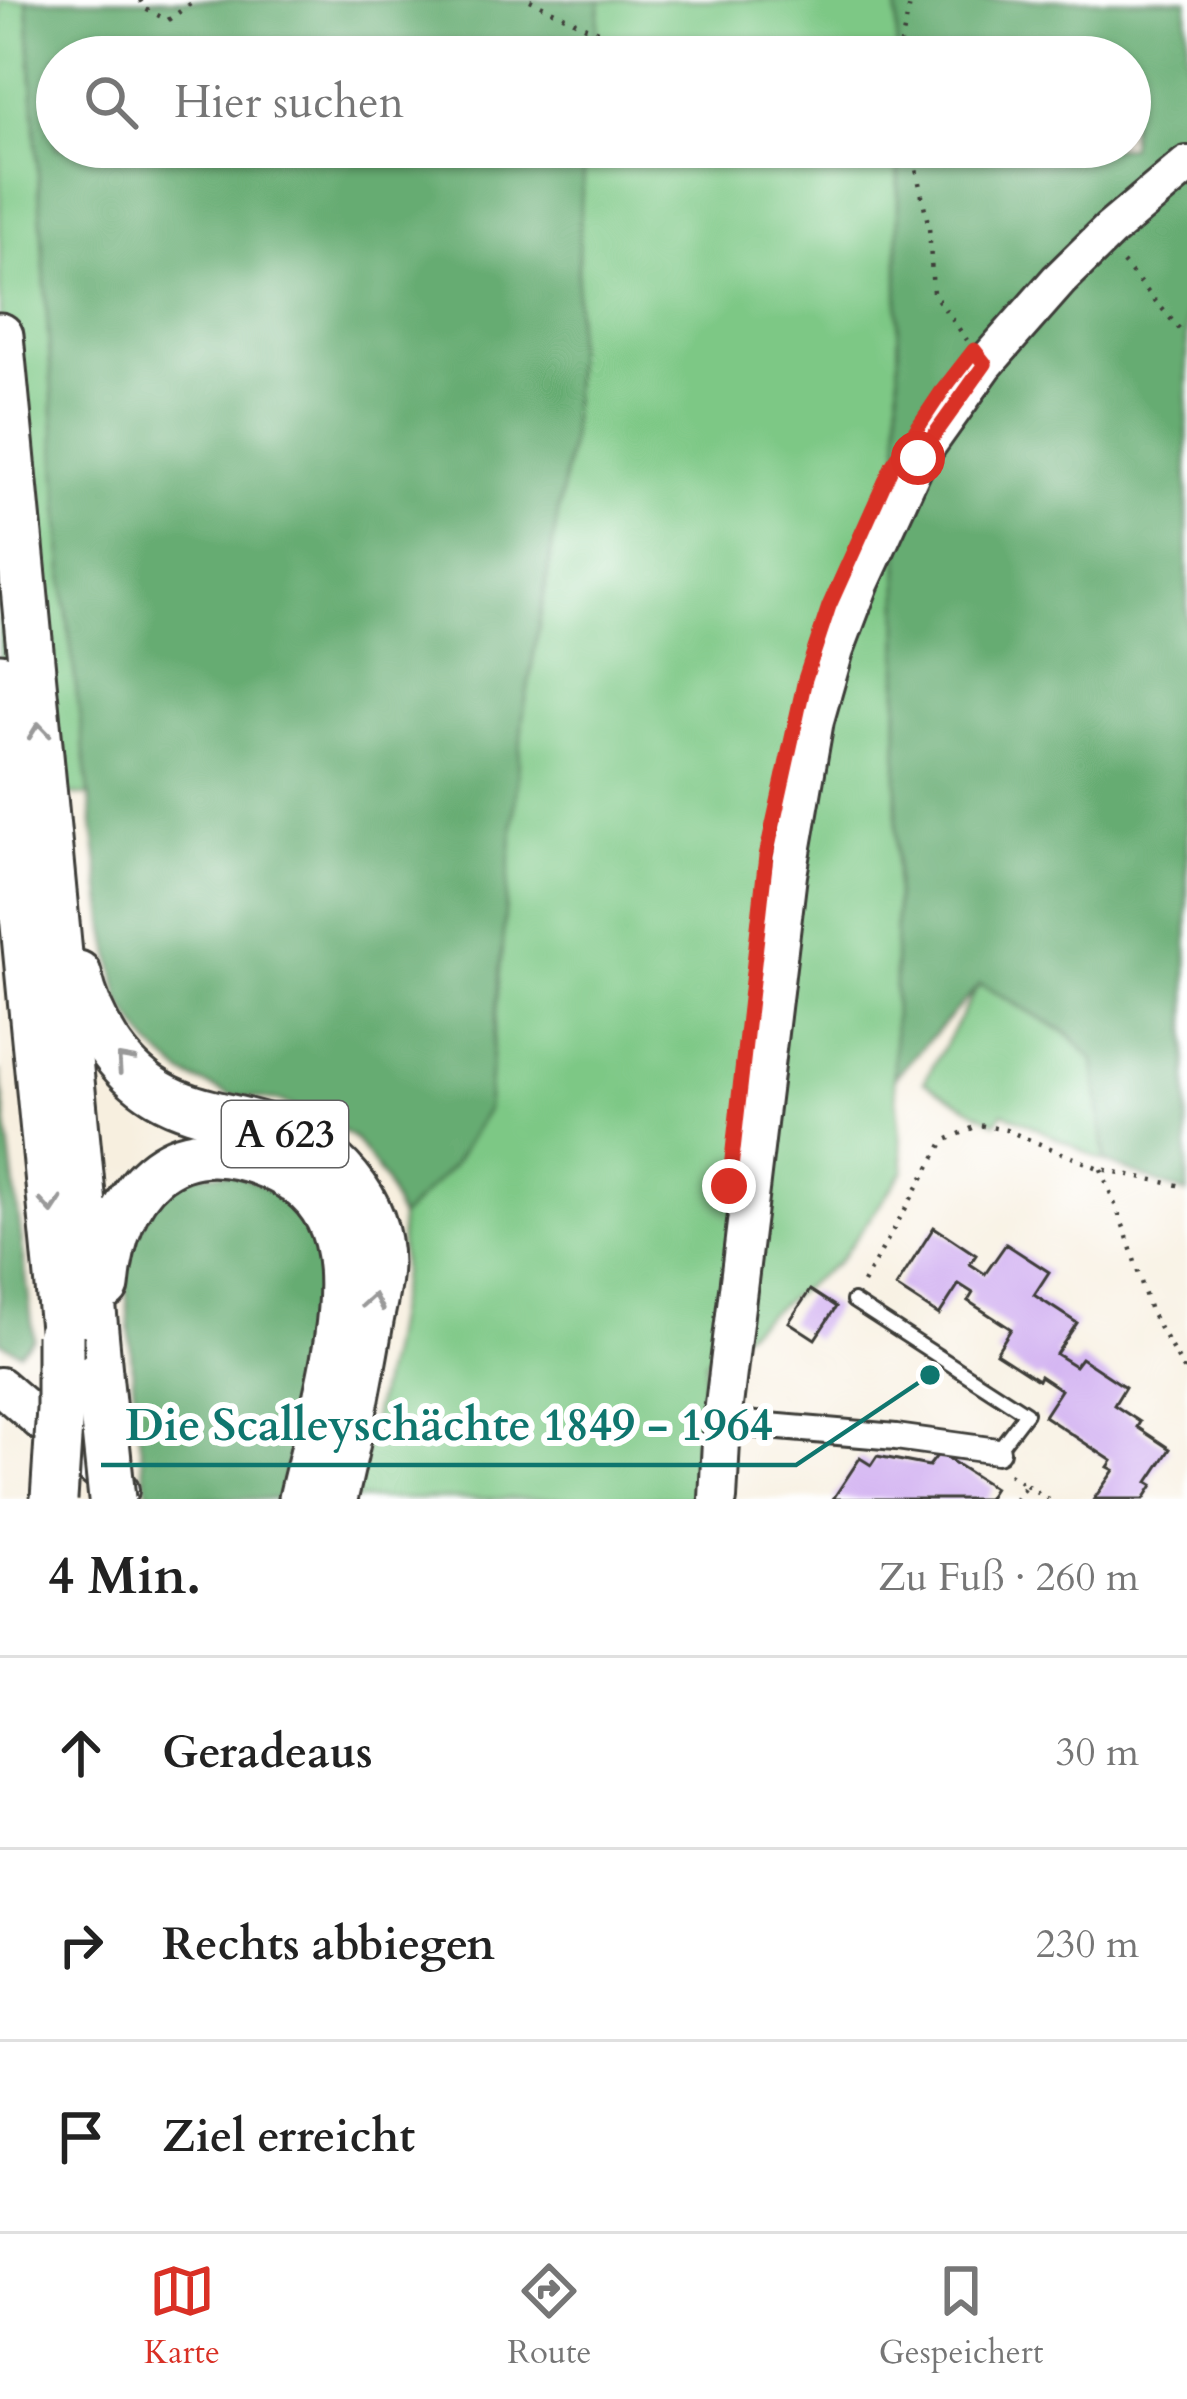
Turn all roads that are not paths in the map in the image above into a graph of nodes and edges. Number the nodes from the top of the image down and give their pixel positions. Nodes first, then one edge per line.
1 (1187, 165) edge
2 (0, 336) edge
3 (0, 676) edge
4 (51, 848) junction
5 (853, 1301) road end
6 (61, 1322) junction
7 (99, 1373) junction
8 (0, 1386) edge
9 (722, 1422) junction
10 (997, 1451) joint
11 (54, 1499) edge
12 (79, 1499) edge
13 (112, 1499) edge
14 (130, 1499) edge
15 (302, 1499) edge
16 (334, 1499) edge
17 (718, 1499) edge

1 - 9 street
4 -> 2 highway, A 623
3 -> 6 highway
4 - 7 highway, A 623
16 -> 4 highway, A 623
5 - 10 lane
6 - 11 highway, bridge
6 - 12 highway, bridge
7 - 13 highway, A 623, bridge
7 - 15 highway
8 - 14 street
9 - 10 street
9 - 17 street

